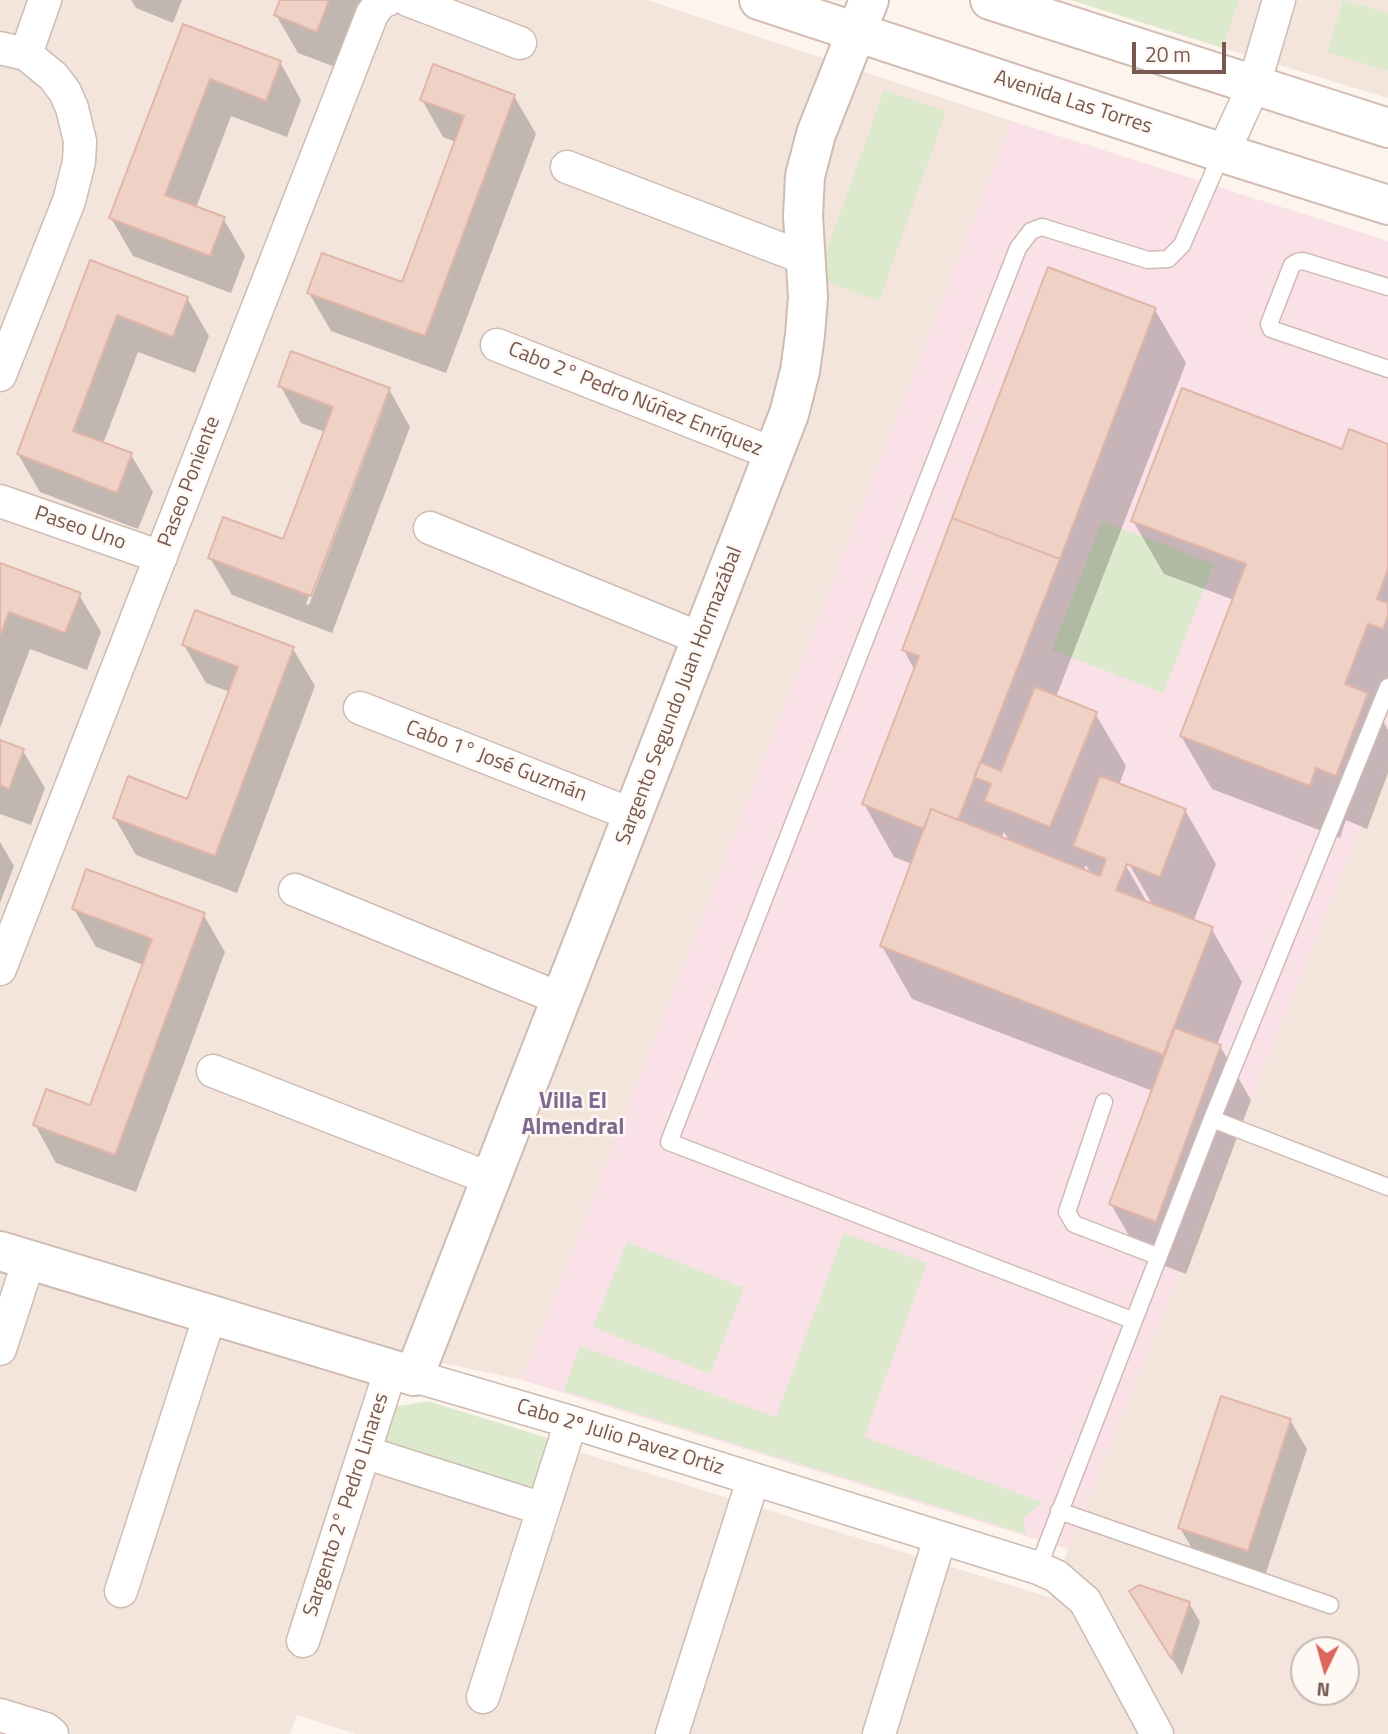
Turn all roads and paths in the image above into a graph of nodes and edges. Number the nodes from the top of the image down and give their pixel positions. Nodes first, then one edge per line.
1 (46, 0) edge
2 (387, 0) edge
3 (408, 0) edge
4 (759, 0) edge
5 (990, 0) edge
6 (1279, 0) edge
7 (863, 16) edge
8 (520, 44) dead end
9 (13, 51) edge
10 (1254, 85) junction
11 (1388, 128) edge
12 (1223, 153) junction
13 (567, 167) dead end
14 (1388, 205) edge
15 (807, 259) junction
16 (1388, 287) edge
17 (497, 345) dead end
18 (1388, 369) edge
19 (0, 375) edge
20 (774, 454) junction
21 (0, 500) edge
22 (430, 528) dead end
23 (161, 557) junction
24 (702, 639) junction
25 (1388, 687) edge
26 (360, 708) dead end
27 (633, 815) junction
28 (295, 890) dead end
29 (0, 969) edge
30 (561, 999) junction
31 (213, 1071) dead end
32 (1104, 1102) dead end
33 (1212, 1119) junction
34 (491, 1179) junction
35 (1388, 1187) edge
36 (14, 1256) edge
37 (1157, 1256) junction
38 (209, 1315) junction
39 (1132, 1320) junction
40 (0, 1349) edge
41 (402, 1373) junction
42 (571, 1422) junction
43 (364, 1452) junction
44 (753, 1480) junction
45 (543, 1509) junction
46 (1059, 1511) junction
47 (940, 1538) junction
48 (1038, 1569) junction
49 (121, 1591) dead end
50 (1330, 1605) dead end
51 (303, 1641) dead end
52 (483, 1697) dead end
53 (0, 1715) edge
54 (51, 1734) edge
55 (672, 1734) edge
56 (879, 1734) edge
57 (1157, 1734) edge

1 - 9 street
2 - 23 street, Paseo Poniente
3 - 8 street
4 - 7 street, Avenida Las Torres
5 - 10 street
6 - 10 street
7 - 12 street, Avenida Las Torres
7 - 15 street, Sargento Segundo Juan Hormazábal
9 - 19 street
10 - 11 street
10 - 12 street
12 - 14 street, Avenida Las Torres
12 - 39 lane
13 - 15 street
15 - 20 street, Sargento Segundo Juan Hormazábal
16 - 18 lane
17 - 20 street, Cabo 2° Pedro Núñez Enríquez
20 - 24 street, Sargento Segundo Juan Hormazábal
21 - 23 street, Paseo Uno
22 - 24 street
23 - 29 street, Paseo Poniente
24 - 27 street, Sargento Segundo Juan Hormazábal
25 - 33 lane
26 - 27 street, Cabo 1° José Guzmán
27 - 30 street, Sargento Segundo Juan Hormazábal
28 - 30 street
30 - 34 street, Sargento Segundo Juan Hormazábal
31 - 34 street
32 - 37 lane
33 - 35 lane
33 - 37 lane
34 - 41 street, Sargento Segundo Juan Hormazábal
36 - 38 street, Cabo 2º Julio Pavez Ortiz
36 - 40 street
37 - 39 lane
38 - 41 street, Cabo 2º Julio Pavez Ortiz
38 - 49 street
39 - 46 lane
41 - 42 street, Cabo 2º Julio Pavez Ortiz
41 - 43 street, Sargento 2° Pedro Linares
42 - 44 street, Cabo 2º Julio Pavez Ortiz
42 - 45 street
43 - 45 street
43 - 51 street, Sargento 2° Pedro Linares
44 - 47 street, Cabo 2º Julio Pavez Ortiz
44 - 55 street
45 - 52 street
46 - 48 lane
46 - 50 lane
47 - 48 street, Cabo 2º Julio Pavez Ortiz
47 - 56 street
48 - 57 street, Cabo 2º Julio Pavez Ortiz
53 - 54 street

